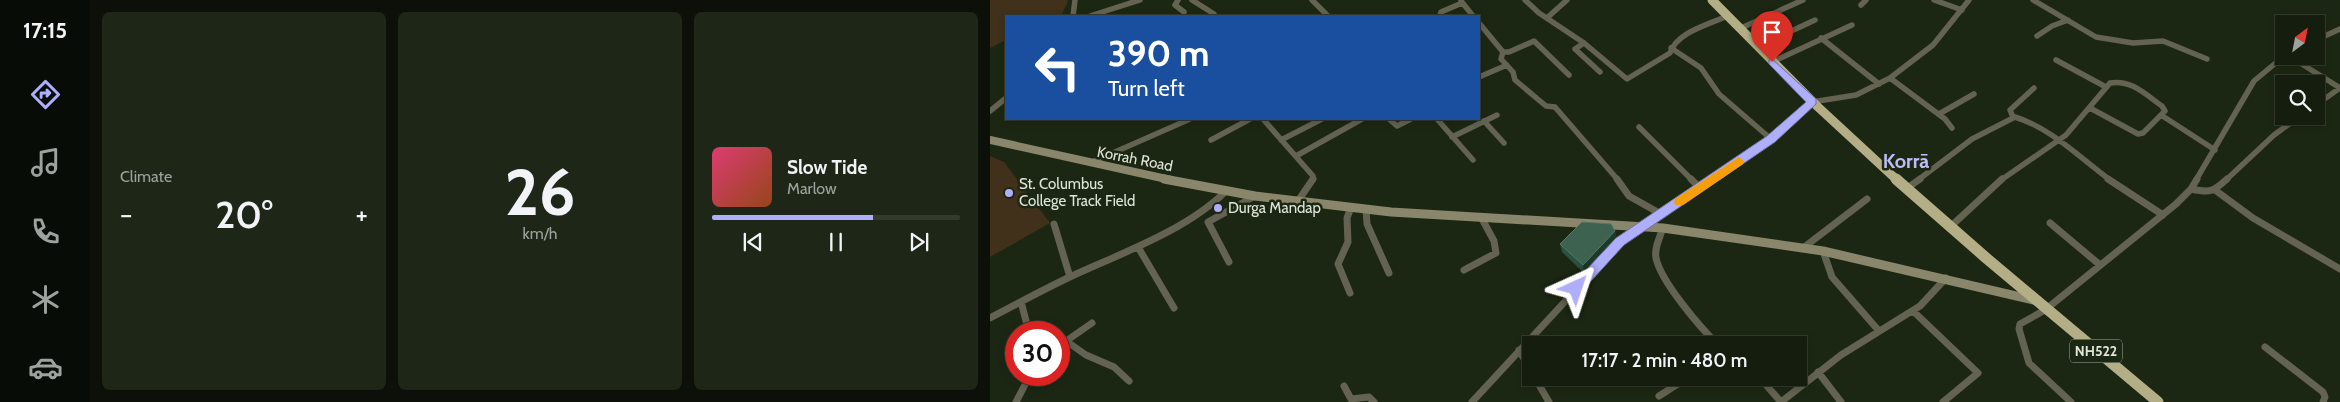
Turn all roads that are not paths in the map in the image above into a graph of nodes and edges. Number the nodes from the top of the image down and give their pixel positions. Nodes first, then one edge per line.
1 (1075, 0) edge
2 (1140, 0) edge
3 (1178, 0) edge
4 (1192, 0) edge
5 (1312, 0) edge
6 (1526, 0) edge
7 (1567, 0) edge
8 (1712, 0) edge
9 (1803, 0) edge
10 (1866, 0) edge
11 (1934, 0) edge
12 (1970, 0) edge
13 (2033, 0) edge
14 (1461, 2) edge
15 (1861, 4) dead end
16 (1962, 10) junction
17 (1184, 12) dead end
18 (1214, 14) dead end
19 (1073, 15) edge
20 (1093, 15) edge
21 (1327, 15) edge
22 (1440, 15) edge
23 (1472, 15) edge
24 (1727, 16) junction
25 (1548, 17) junction
26 (1815, 20) dead end
27 (2068, 20) junction
28 (1480, 24) edge
29 (1852, 25) dead end
30 (1739, 29) junction
31 (2340, 29) edge
32 (2037, 36) dead end
33 (2325, 36) edge
34 (1821, 38) junction
35 (1584, 43) junction
36 (1756, 47) junction
37 (1671, 48) junction
38 (1502, 52) junction
39 (2207, 59) dead end
40 (2056, 60) dead end
41 (1772, 62) junction
42 (2275, 63) edge
43 (1507, 65) junction
44 (2303, 65) edge
45 (1600, 72) dead end
46 (1569, 75) dead end
47 (2319, 75) edge
48 (1480, 77) edge
49 (1890, 78) junction
50 (2325, 79) edge
51 (1879, 84) junction
52 (2106, 87) junction
53 (2034, 88) dead end
54 (1974, 94) dead end
55 (1005, 99) edge
56 (2325, 99) edge
57 (1812, 102) junction
58 (2090, 108) junction
59 (990, 111) edge
60 (1939, 114) junction
61 (1496, 115) dead end
62 (2161, 115) junction
63 (2013, 117) junction
64 (1188, 120) edge
65 (1248, 120) edge
66 (1264, 120) edge
67 (1320, 120) edge
68 (1360, 120) edge
69 (1390, 120) edge
70 (1409, 120) edge
71 (1438, 120) edge
72 (1484, 121) junction
73 (2288, 125) edge
74 (1639, 127) dead end
75 (1952, 128) dead end
76 (1452, 137) junction
77 (1771, 139) junction
78 (990, 140) edge
79 (1211, 140) dead end
80 (1282, 140) junction
81 (2058, 141) junction
82 (1504, 144) dead end
83 (2215, 150) junction
84 (1296, 156) junction
85 (1473, 160) dead end
86 (1089, 164) junction
87 (1700, 188) junction
88 (1906, 189) junction
89 (2191, 189) junction
90 (2215, 190) junction
91 (1226, 191) junction
92 (1255, 196) junction
93 (1868, 199) dead end
94 (1298, 201) junction
95 (1351, 207) junction
96 (1366, 209) junction
97 (1661, 214) junction
98 (2163, 215) junction
99 (1481, 217) junction
100 (2050, 223) dead end
101 (1054, 224) dead end
102 (1640, 228) junction
103 (1663, 228) junction
104 (1949, 228) junction
105 (1138, 247) junction
106 (1802, 248) junction
107 (1823, 251) junction
108 (1229, 262) dead end
109 (2100, 265) junction
110 (2340, 269) edge
111 (1464, 270) dead end
112 (1389, 273) dead end
113 (1070, 278) junction
114 (1946, 278) junction
115 (1350, 293) dead end
116 (2034, 300) junction
117 (1021, 302) junction
118 (1174, 308) dead end
119 (2045, 310) junction
120 (1913, 311) junction
121 (990, 318) edge
122 (1026, 321) edge
123 (1092, 323) dead end
124 (1879, 331) junction
125 (1708, 336) edge
126 (1070, 338) edge
127 (2265, 347) dead end
128 (1070, 348) edge
129 (1519, 350) junction
130 (1522, 356) edge
131 (1818, 372) junction
132 (1129, 381) dead end
133 (1024, 386) edge
134 (1344, 386) dead end
135 (1539, 386) edge
136 (1675, 386) edge
137 (1767, 386) edge
138 (1659, 396) dead end
139 (1953, 399) edge
140 (1016, 402) edge
141 (1374, 402) edge
142 (1472, 402) edge
143 (1548, 402) edge
144 (1781, 402) edge
145 (1841, 402) edge
146 (1943, 402) edge
147 (2071, 402) edge
148 (2158, 402) edge
149 (2323, 402) edge

1 - 19 street
2 - 20 street
3 - 17 street
4 - 18 street
5 - 21 street
6 - 25 street
7 - 25 street
8 - 24 highway, NH522
9 - 30 street
10 - 15 street
11 - 16 street
12 - 16 street
13 - 27 street
14 - 22 street
14 - 23 street
16 - 49 street
24 - 30 highway, NH522
24 - 37 street
25 - 35 street
26 - 36 street
27 - 32 street
27 - 39 street
28 - 38 street
29 - 34 street
30 - 36 highway, NH522
31 - 33 street
34 - 41 street
34 - 51 street
35 - 37 street
35 - 45 street
36 - 41 highway, NH522
37 - 77 street
38 - 43 street
38 - 46 street
40 - 52 street
41 - 57 highway, NH522
42 - 83 street
43 - 48 street
43 - 97 street
44 - 47 street
49 - 51 street
49 - 60 street
50 - 56 street
51 - 57 street
52 - 58 street
52 - 62 street
53 - 63 street
54 - 60 street
55 - 59 street
57 - 77 street
57 - 88 highway, NH522
58 - 62 street
58 - 81 street
60 - 75 street
61 - 72 street
62 - 83 street
63 - 81 street
63 - 88 street
64 - 86 street
65 - 79 street
66 - 80 street
67 - 80 street
68 - 84 street
69 - 70 street
71 - 76 street
72 - 76 street
72 - 82 street
73 - 90 street
74 - 87 street
76 - 85 street
77 - 87 street
78 - 86 main road, Korrah Road
80 - 84 street
81 - 98 street
81 - 104 street
83 - 89 street
84 - 94 street
86 - 91 main road, Korrah Road
87 - 97 street
88 - 104 highway, NH522
89 - 90 street
89 - 98 street
90 - 110 street
91 - 92 main road, Korrah Road
91 - 105 street
92 - 94 main road, Korrah Road
92 - 108 street
93 - 106 street
94 - 95 main road, Korrah Road
95 - 96 main road, Korrah Road
95 - 115 street
96 - 99 main road, Korrah Road
96 - 112 street
97 - 102 street
98 - 109 street
99 - 102 main road, Korrah Road
99 - 111 street
100 - 109 street
101 - 113 street
102 - 103 main road, Korrah Road
102 - 129 street
103 - 106 main road, Korrah Road
103 - 125 street
104 - 116 highway, NH522
105 - 113 street
105 - 118 street
106 - 107 main road, Korrah Road
107 - 114 main road, Korrah Road
107 - 124 street
109 - 119 street
113 - 117 street
114 - 116 main road, Korrah Road
114 - 120 street
116 - 119 highway, NH522
117 - 121 street
117 - 122 street
119 - 147 street
119 - 148 highway, NH522
120 - 124 street
120 - 139 street
123 - 126 street
124 - 131 street
127 - 149 street
128 - 132 street
129 - 130 street
129 - 142 street
131 - 144 street
131 - 145 street
133 - 140 street
134 - 141 street
135 - 143 street
136 - 138 street
137 - 144 street
139 - 146 street

